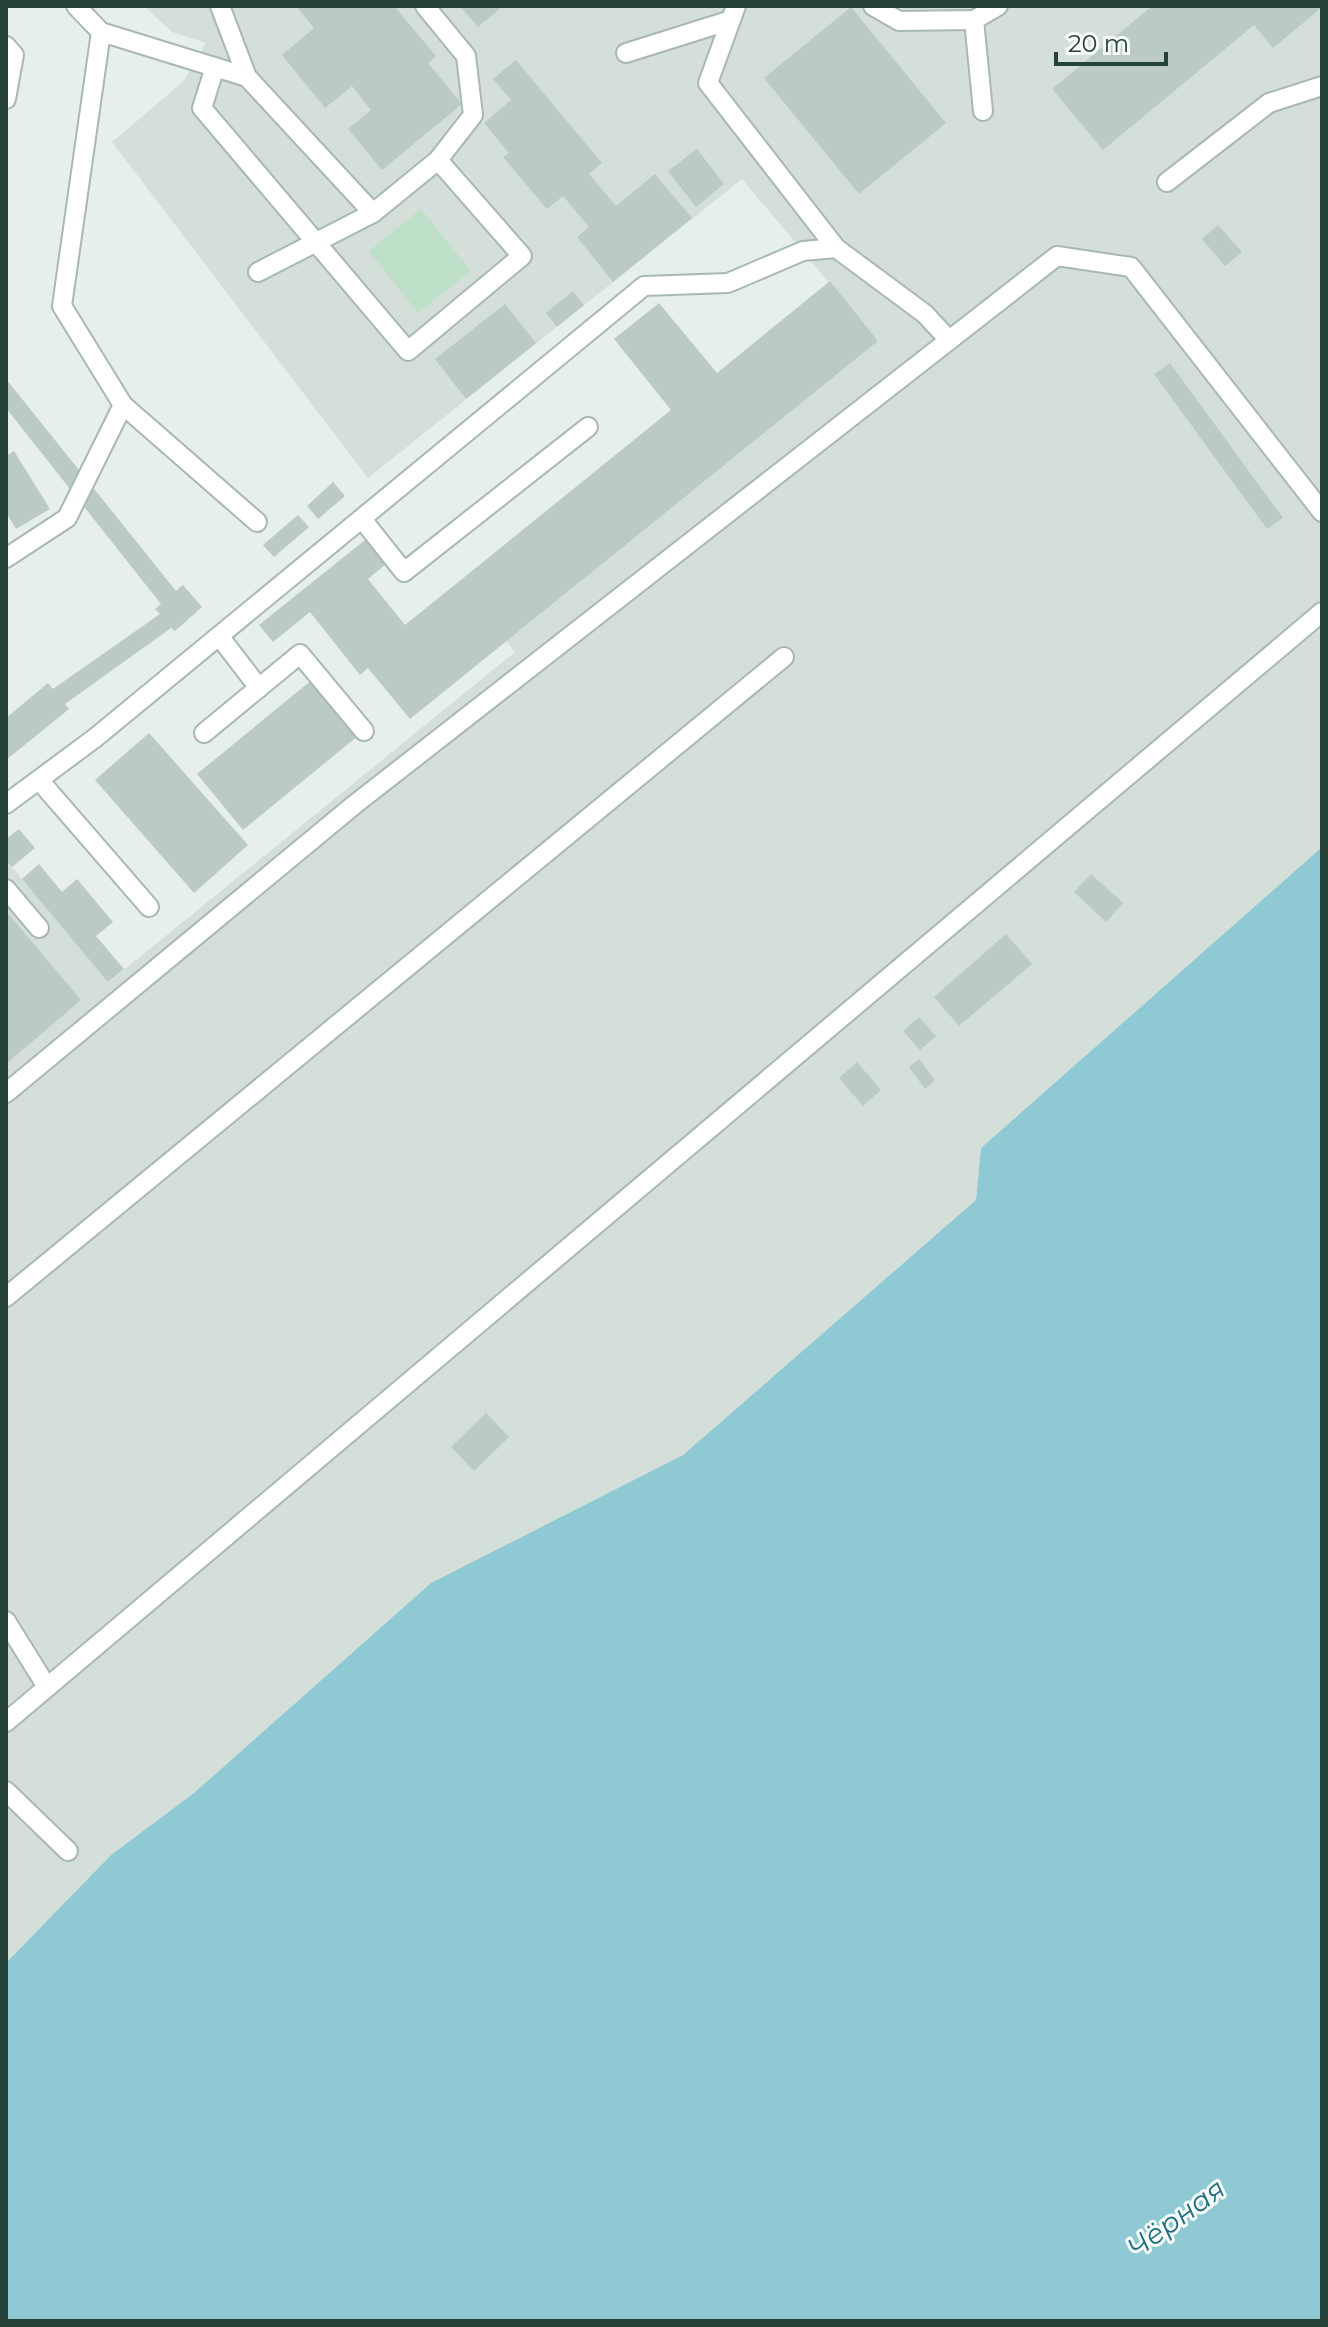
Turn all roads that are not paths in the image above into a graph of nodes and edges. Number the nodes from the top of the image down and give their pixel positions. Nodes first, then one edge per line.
1 (76, 6) edge
2 (220, 6) edge
3 (425, 6) edge
4 (873, 6) edge
5 (998, 6) edge
6 (734, 13) edge
7 (974, 20) junction
8 (101, 32) junction
9 (6, 46) edge
10 (626, 53) dead end
11 (215, 67) junction
12 (247, 77) junction
13 (1322, 86) edge
14 (6, 99) edge
15 (983, 111) dead end
16 (438, 160) junction
17 (1167, 182) dead end
18 (373, 213) junction
19 (317, 241) junction
20 (836, 248) junction
21 (258, 272) dead end
22 (949, 340) junction
23 (123, 405) junction
24 (588, 427) dead end
25 (1322, 512) edge
26 (362, 519) junction
27 (257, 522) dead end
28 (6, 558) edge
29 (1322, 612) edge
30 (219, 636) junction
31 (784, 657) dead end
32 (259, 688) junction
33 (364, 731) dead end
34 (204, 733) dead end
35 (39, 780) junction
36 (6, 804) edge
37 (6, 889) edge
38 (149, 907) dead end
39 (39, 928) dead end
40 (6, 1093) edge
41 (6, 1297) edge
42 (6, 1621) edge
43 (47, 1687) junction
44 (6, 1722) edge
45 (6, 1791) edge
46 (68, 1851) dead end

1 - 8 lane
2 - 12 lane
3 - 16 lane
4 - 7 lane
5 - 7 lane
6 - 10 lane
6 - 20 lane
7 - 15 lane
8 - 11 lane
8 - 23 lane
9 - 14 lane
11 - 12 lane
11 - 19 lane
12 - 18 lane
13 - 17 lane
16 - 18 lane
16 - 19 lane
18 - 19 lane
19 - 21 lane
20 - 22 lane
20 - 26 lane
22 - 25 lane
22 - 40 lane
23 - 27 lane
23 - 28 lane
24 - 26 lane
26 - 30 lane
29 - 43 lane
30 - 32 lane
30 - 35 lane
31 - 41 lane
32 - 33 lane
32 - 34 lane
35 - 36 lane
35 - 38 lane
37 - 39 lane
42 - 43 lane
43 - 44 lane
45 - 46 lane

